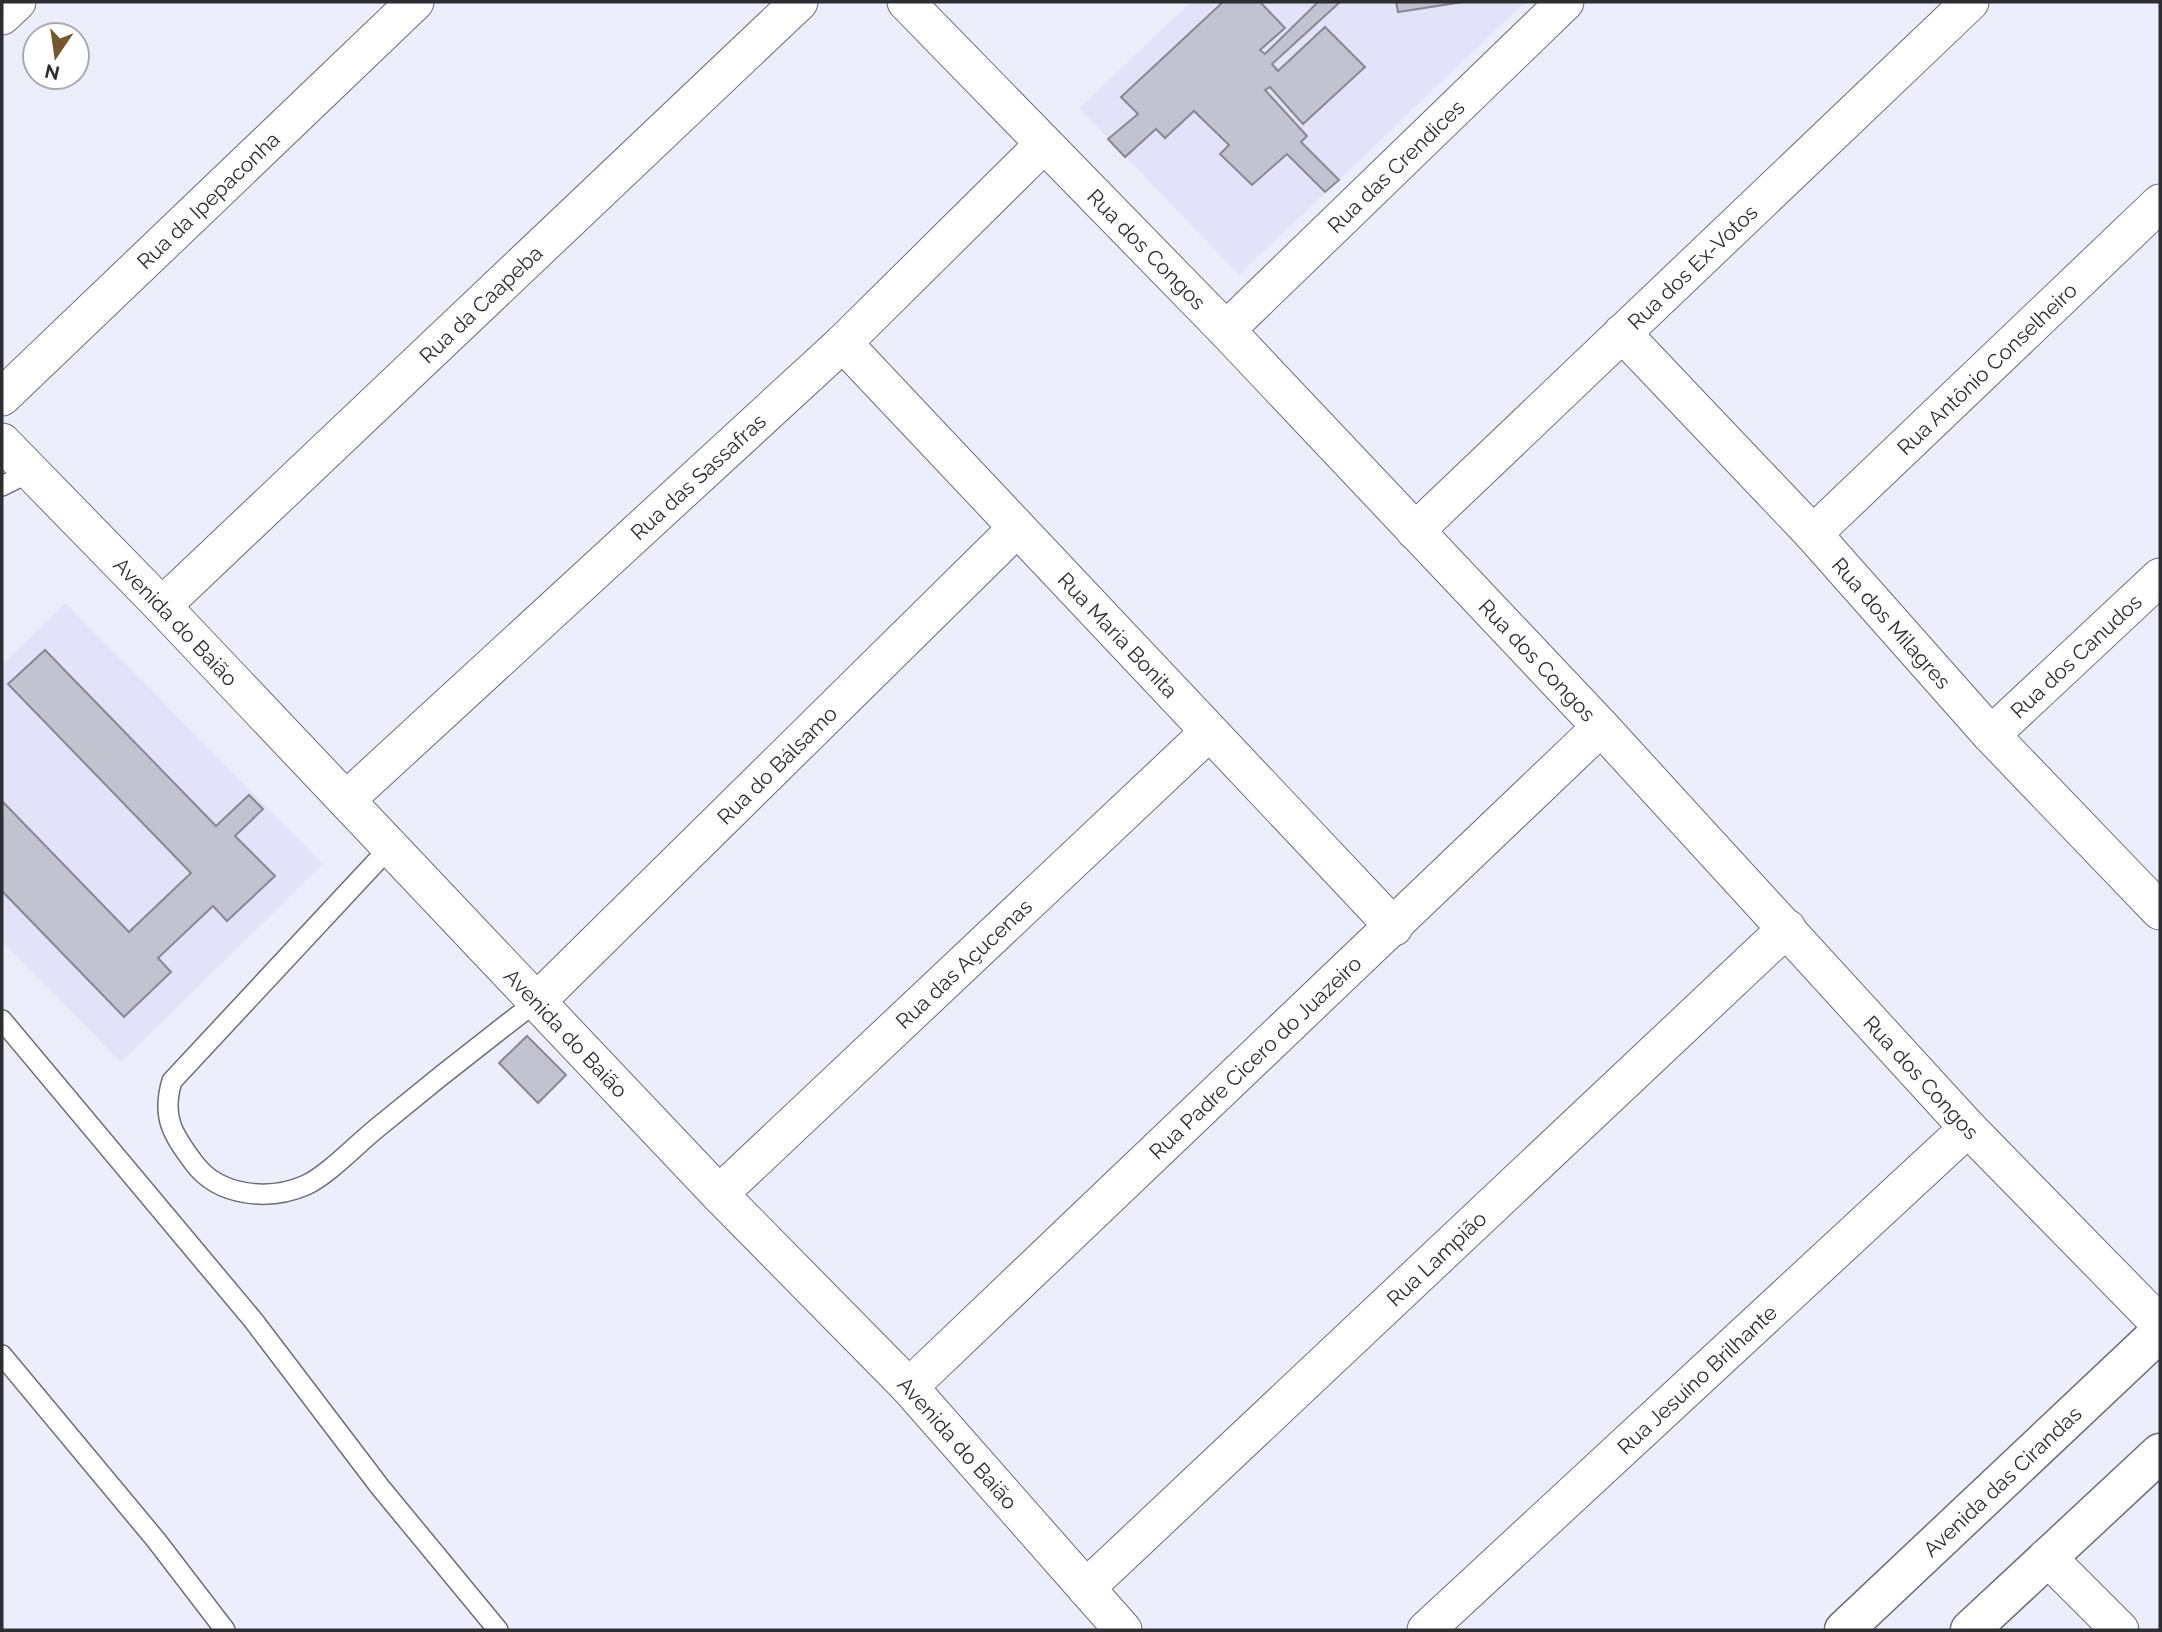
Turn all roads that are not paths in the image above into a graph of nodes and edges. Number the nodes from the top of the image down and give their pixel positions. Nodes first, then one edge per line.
1 (17, 2) edge
2 (415, 2) edge
3 (799, 2) edge
4 (906, 2) edge
5 (1565, 2) edge
6 (1970, 2) edge
7 (2, 16) edge
8 (1043, 145) junction
9 (2160, 203) edge
10 (1226, 330) junction
11 (1622, 333) junction
12 (844, 343) junction
13 (2, 397) edge
14 (2, 442) edge
15 (17, 479) edge
16 (1016, 529) junction
17 (1415, 531) junction
18 (1813, 534) junction
19 (2160, 577) edge
20 (162, 606) junction
21 (1601, 727) junction
22 (1208, 733) junction
23 (1991, 735) junction
24 (346, 800) junction
25 (390, 847) junction
26 (2160, 911) edge
27 (1394, 927) junction
28 (1787, 928) junction
29 (536, 1002) junction
30 (2, 1020) edge
31 (1968, 1128) junction
32 (719, 1194) junction
33 (2160, 1324) edge
34 (2160, 1332) edge
35 (2, 1355) edge
36 (909, 1387) junction
37 (2160, 1453) edge
38 (2047, 1557) junction
39 (1086, 1588) junction
40 (225, 1630) edge
41 (498, 1630) edge
42 (1123, 1630) edge
43 (1426, 1630) edge
44 (1844, 1630) edge
45 (1970, 1630) edge
46 (2120, 1630) edge

1 - 7 street
2 - 13 street, Rua da Ipepaconha
3 - 20 street, Rua da Caapeba
4 - 8 street, Rua dos Congos
5 - 10 street, Rua das Crendices
6 - 11 street, Rua dos Ex-Votos
8 - 10 street, Rua dos Congos
8 - 12 street, Rua das Sassafras
9 - 18 street, Rua Antônio Conselheiro
10 - 17 street, Rua dos Congos
11 - 17 street, Rua dos Ex-Votos
11 - 18 street, Rua dos Milagres
12 - 16 street, Rua Maria Bonita
12 - 24 street, Rua das Sassafras
14 - 15 street, Avenida do Baião
15 - 20 street, Avenida do Baião
16 - 22 street, Rua Maria Bonita
16 - 29 street, Rua do Bálsamo
17 - 21 street, Rua dos Congos
18 - 23 street, Rua dos Milagres
19 - 23 street, Rua dos Canudos
20 - 24 street, Avenida do Baião
21 - 27 street, Rua Padre Cicero do Juazeiro
21 - 28 street, Rua dos Congos
22 - 27 street, Rua Maria Bonita
22 - 32 street, Rua das Açucenas
23 - 26 street, Rua dos Milagres
24 - 25 street, Avenida do Baião
25 - 29 street, Avenida do Baião
25 - 29 lane
27 - 36 street, Rua Padre Cicero do Juazeiro
28 - 31 street, Rua dos Congos
28 - 39 street, Rua Lampião
29 - 32 street, Avenida do Baião
30 - 41 lane
31 - 33 street, Rua dos Congos
31 - 43 street, Rua Jesuíno Brilhante
32 - 36 street, Avenida do Baião
34 - 44 street, Avenida das Cirandas
35 - 40 lane
36 - 39 street, Avenida do Baião
37 - 38 street
38 - 45 street
38 - 46 street
39 - 42 street, Avenida do Baião

